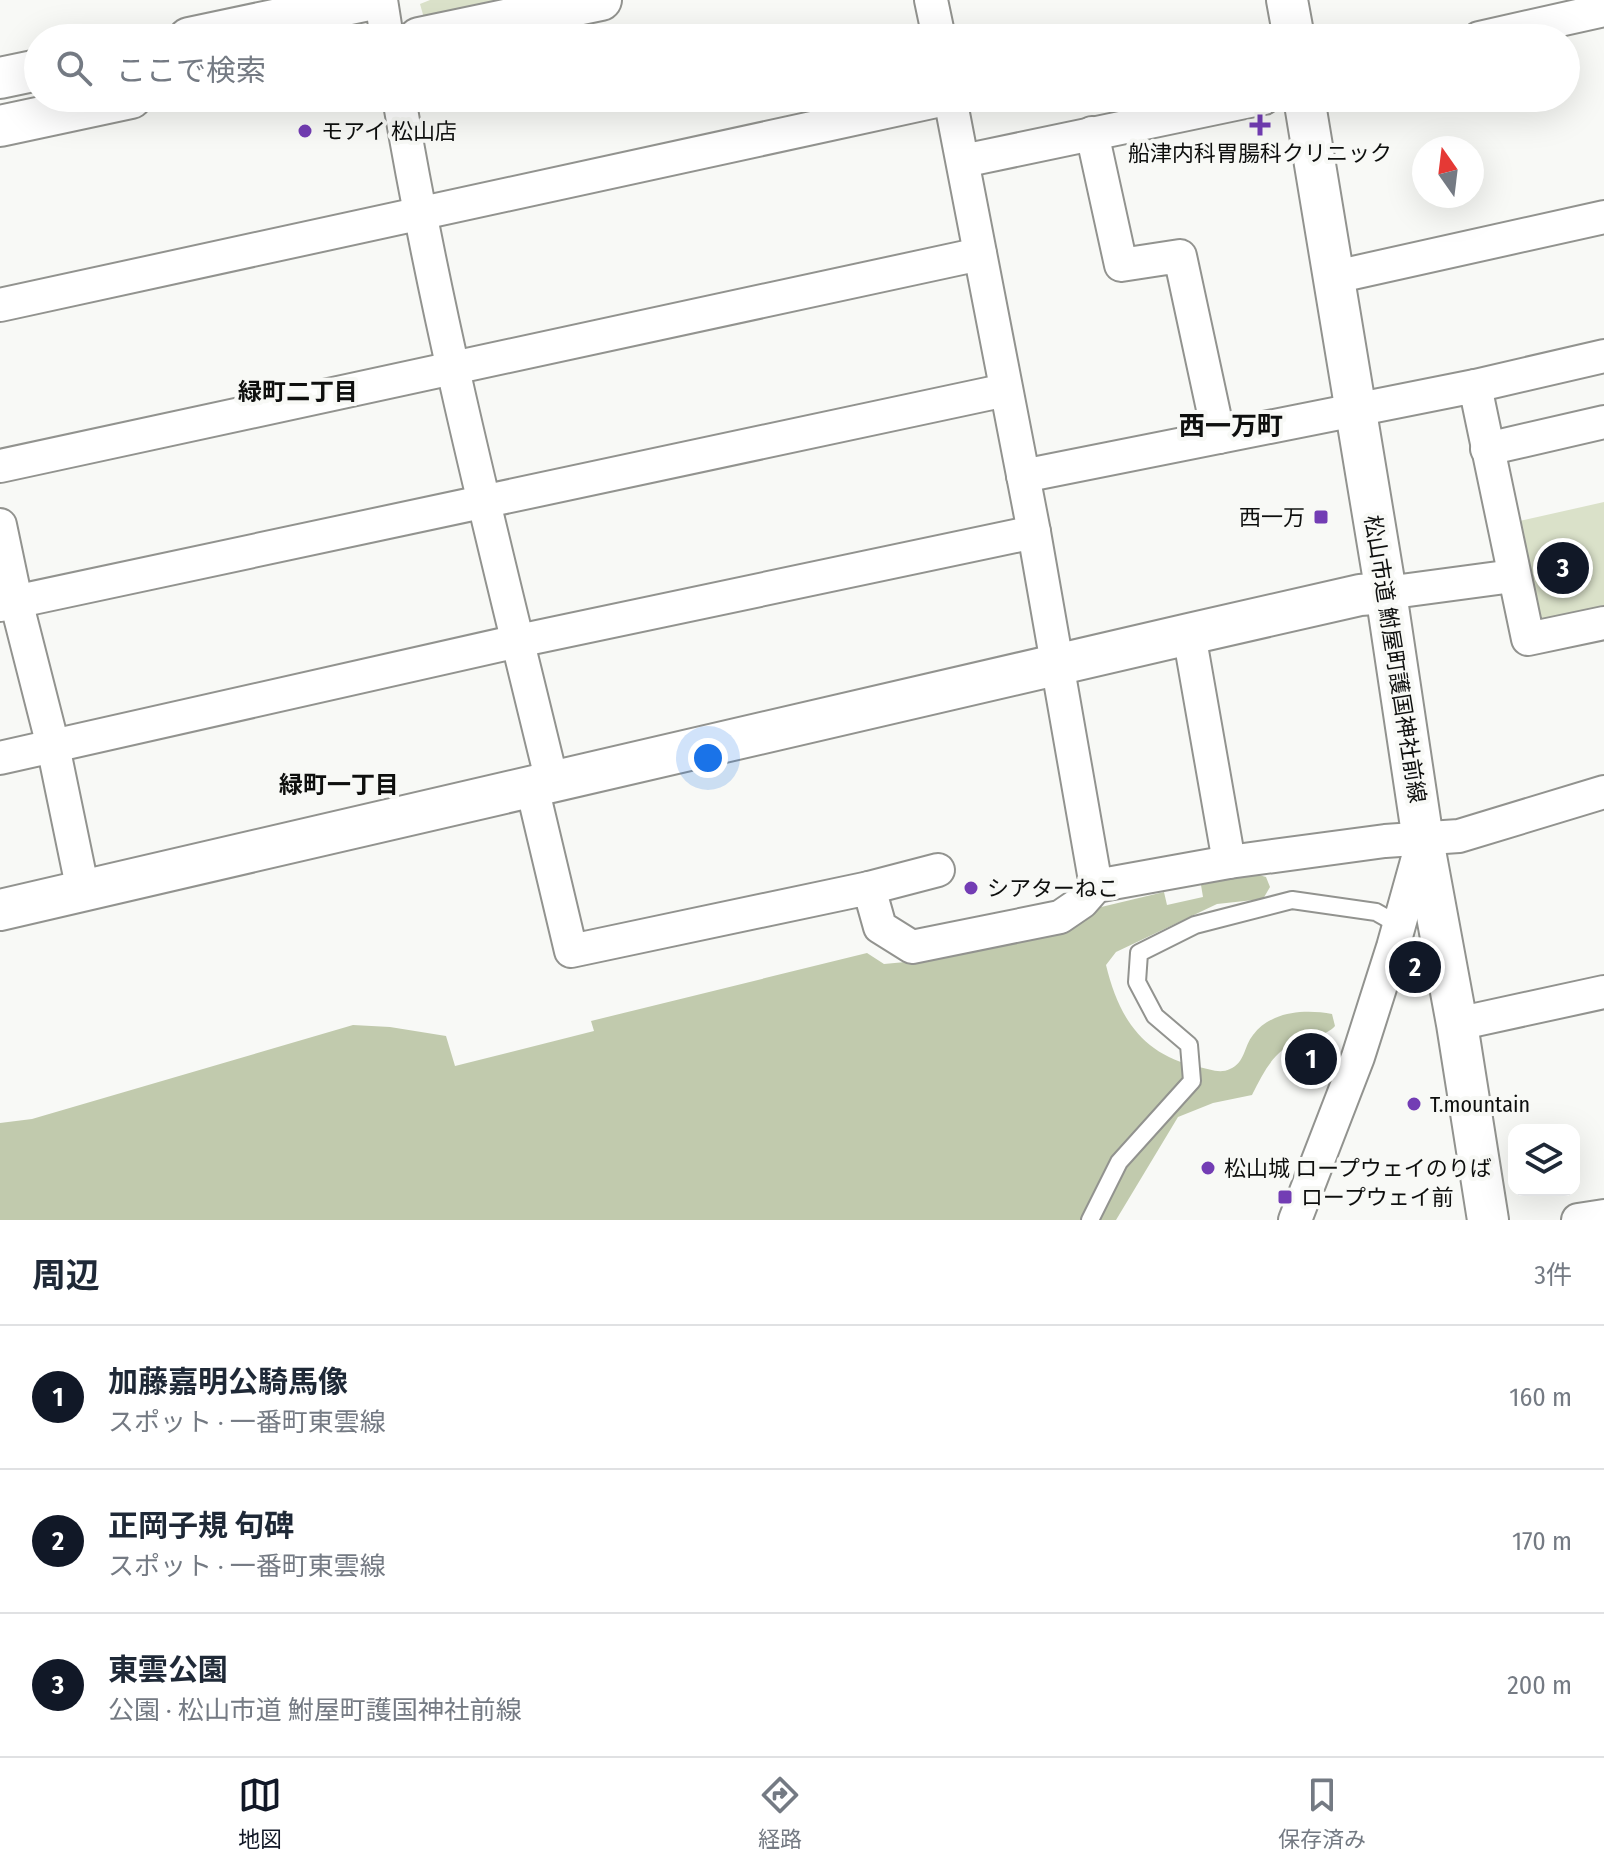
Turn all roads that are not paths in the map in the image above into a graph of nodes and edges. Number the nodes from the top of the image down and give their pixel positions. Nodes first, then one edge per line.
1 (369, 0) edge
2 (381, 0) edge
3 (601, 0) edge
4 (931, 0) edge
5 (1287, 0) edge
6 (1604, 10) edge
7 (255, 24) edge
8 (385, 24) edge
9 (486, 24) edge
10 (936, 24) edge
11 (1291, 24) edge
12 (1542, 24) edge
13 (24, 73) edge
14 (0, 78) edge
15 (66, 112) edge
16 (401, 112) edge
17 (886, 112) edge
18 (953, 112) edge
19 (1195, 112) edge
20 (1306, 112) edge
21 (0, 126) edge
22 (1092, 133) junction
23 (963, 161) junction
24 (419, 214) junction
25 (1604, 217) edge
26 (980, 254) junction
27 (1335, 277) junction
28 (0, 305) edge
29 (1604, 356) edge
30 (453, 369) junction
31 (1475, 386) junction
32 (1006, 390) junction
33 (1357, 409) junction
34 (1604, 422) edge
35 (1219, 437) junction
36 (1487, 449) junction
37 (0, 466) edge
38 (1023, 476) junction
39 (484, 500) junction
40 (0, 525) edge
41 (1034, 532) junction
42 (1513, 576) junction
43 (1386, 593) junction
44 (8, 603) edge
45 (1604, 623) edge
46 (1189, 634) junction
47 (518, 641) junction
48 (1057, 666) junction
49 (53, 746) junction
50 (0, 758) edge
51 (542, 784) junction
52 (1604, 792) edge
53 (1423, 840) junction
54 (1229, 862) junction
55 (938, 870) dead end
56 (1096, 886) junction
57 (869, 888) junction
58 (83, 891) junction
59 (0, 910) edge
60 (1399, 925) junction
61 (1604, 992) edge
62 (1457, 1024) junction
63 (1604, 1216) edge
64 (1090, 1220) edge
65 (1295, 1220) edge
66 (1488, 1220) edge
67 (1578, 1220) edge

1 - 7 street
2 - 8 street
3 - 9 street
4 - 10 street
5 - 11 street
6 - 12 street
13 - 14 street
15 - 21 street
16 - 24 street
17 - 24 street
18 - 23 street
19 - 22 street
20 - 27 street, 松山市道 鮒屋町護国神社前線
22 - 23 street
22 - 35 street
23 - 26 street
24 - 28 street
24 - 30 street
25 - 27 street
26 - 30 street
26 - 32 street
27 - 33 street, 松山市道 鮒屋町護国神社前線
29 - 31 street
30 - 37 street
30 - 39 street
31 - 33 street
31 - 36 street
32 - 38 street
32 - 39 street
33 - 35 street
33 - 43 street, 松山市道 鮒屋町護国神社前線
34 - 36 street
35 - 38 street
36 - 42 street
38 - 41 street
39 - 44 street
39 - 47 street
40 - 44 street
41 - 47 street
41 - 48 street
42 - 43 street
42 - 45 street
43 - 46 street
43 - 53 street, 松山市道 鮒屋町護国神社前線
44 - 49 street
46 - 48 street
46 - 54 street
47 - 49 street
47 - 51 street
48 - 51 street
48 - 56 street
49 - 50 street
49 - 58 street
51 - 57 street
51 - 58 street
52 - 53 street
53 - 54 street
53 - 60 street
53 - 62 street, 松山市道 鮒屋町護国神社前線
54 - 56 street
55 - 57 street
56 - 57 street
58 - 59 street
60 - 64 lane
60 - 65 street
61 - 62 street
62 - 66 street, 松山市道 鮒屋町護国神社前線
63 - 67 street

